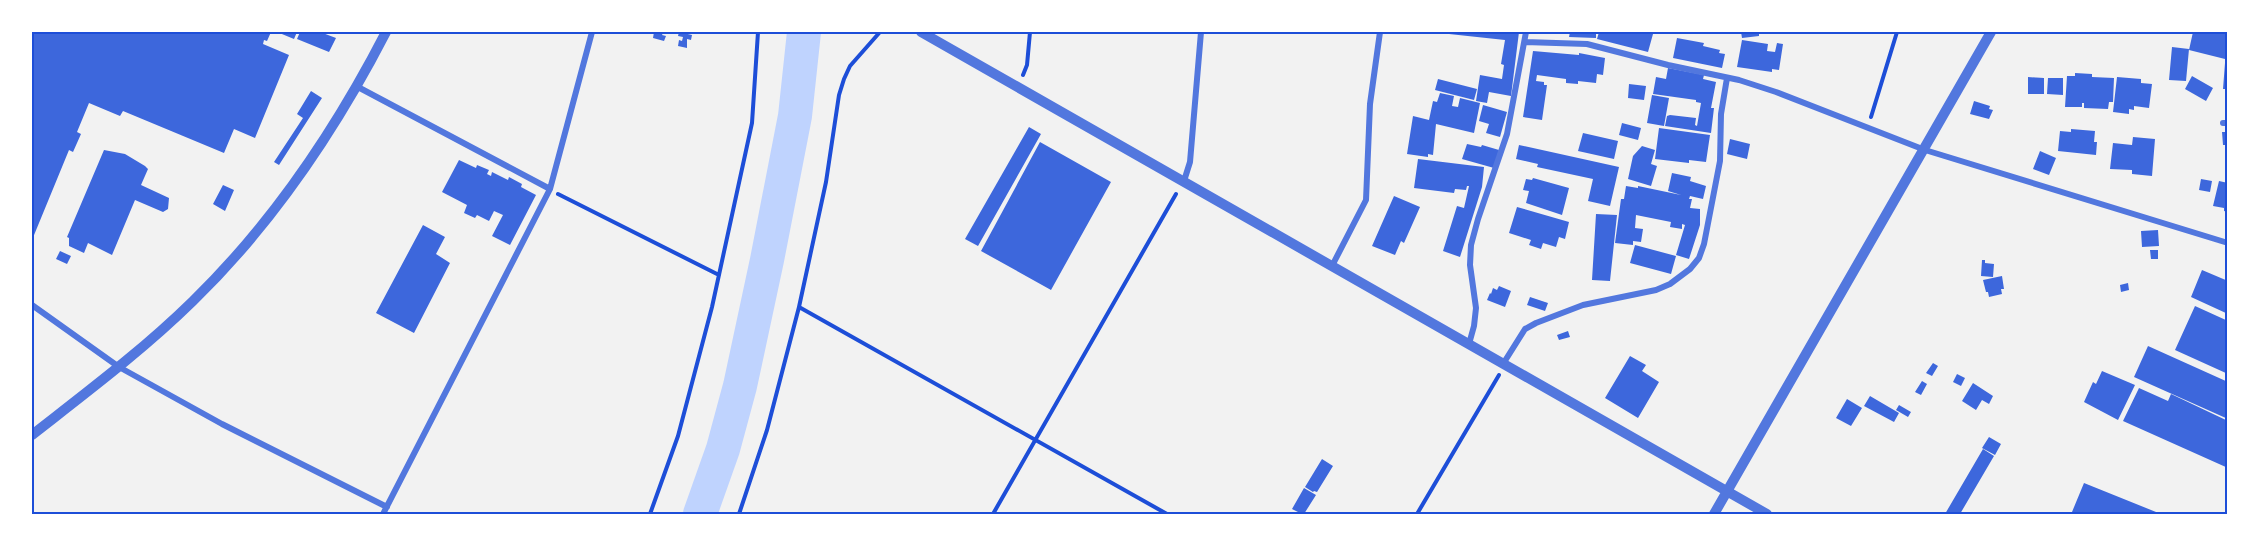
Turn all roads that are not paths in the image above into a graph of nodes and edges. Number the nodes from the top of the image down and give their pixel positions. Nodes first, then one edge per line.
1 (386, 32) edge
2 (592, 32) edge
3 (921, 32) edge
4 (1201, 32) edge
5 (1380, 32) edge
6 (1526, 32) edge
7 (1991, 32) edge
8 (1525, 42) junction
9 (1726, 78) junction
10 (356, 87) junction
11 (1925, 150) junction
12 (1184, 181) junction
13 (550, 189) junction
14 (2228, 243) edge
15 (1332, 266) junction
16 (32, 305) edge
17 (1469, 344) junction
18 (1503, 364) junction
19 (119, 367) junction
20 (32, 435) edge
21 (1728, 492) junction
22 (387, 507) junction
23 (382, 514) edge
24 (1714, 514) edge
25 (1767, 514) edge

1 - 10 street
2 - 13 street
3 - 12 street
4 - 12 street
5 - 15 street
6 - 8 street
7 - 11 street
8 - 9 street
8 - 17 street
9 - 11 street
9 - 18 street
10 - 13 street
10 - 19 street
11 - 14 street
11 - 21 street
12 - 15 street
13 - 22 street
15 - 17 street
16 - 19 street
17 - 18 street
18 - 21 street
19 - 20 street
19 - 22 street
21 - 24 street
21 - 25 street
22 - 23 street

